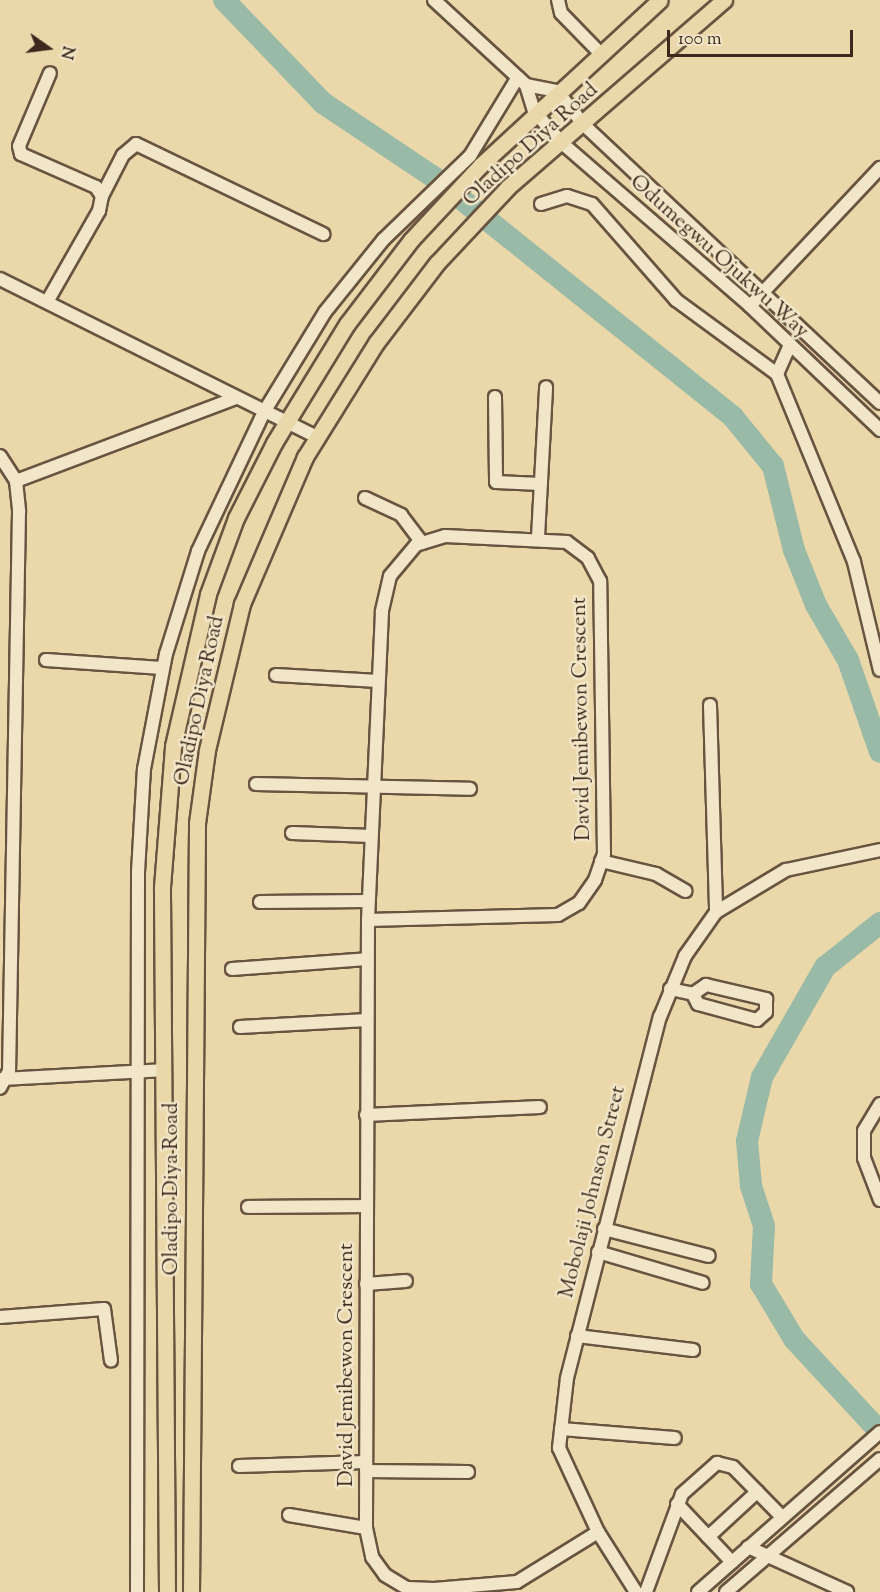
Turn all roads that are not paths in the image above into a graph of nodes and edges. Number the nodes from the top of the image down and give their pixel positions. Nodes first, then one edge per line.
1 (434, 0) edge
2 (558, 0) edge
3 (660, 0) edge
4 (724, 0) edge
5 (600, 53) junction
6 (50, 73) dead end
7 (522, 81) junction
8 (557, 91) junction
9 (534, 111) junction
10 (584, 125) junction
11 (562, 143) junction
12 (476, 160) junction
13 (880, 168) edge
14 (102, 196) junction
15 (541, 204) dead end
16 (323, 234) dead end
17 (0, 279) edge
18 (763, 292) junction
19 (47, 302) junction
20 (750, 306) junction
21 (789, 347) junction
22 (777, 375) junction
23 (546, 387) dead end
24 (236, 398) junction
25 (495, 398) dead end
26 (880, 403) edge
27 (264, 412) junction
28 (286, 420) junction
29 (880, 430) edge
30 (317, 436) junction
31 (0, 456) edge
32 (16, 481) junction
33 (541, 484) junction
34 (365, 498) dead end
35 (538, 537) junction
36 (422, 543) junction
37 (46, 660) dead end
38 (162, 668) junction
39 (880, 670) edge
40 (276, 675) dead end
41 (378, 681) junction
42 (710, 705) dead end
43 (256, 784) dead end
44 (470, 789) dead end
45 (373, 791) junction
46 (6, 829) edge
47 (292, 833) dead end
48 (371, 836) junction
49 (880, 850) edge
50 (601, 861) junction
51 (686, 891) dead end
52 (368, 901) junction
53 (260, 902) dead end
54 (717, 912) junction
55 (368, 920) junction
56 (367, 959) junction
57 (232, 969) dead end
58 (670, 989) junction
59 (693, 994) junction
60 (367, 1020) junction
61 (240, 1027) dead end
62 (165, 1070) junction
63 (138, 1071) junction
64 (2, 1082) edge
65 (880, 1104) edge
66 (540, 1107) dead end
67 (366, 1115) junction
68 (880, 1200) edge
69 (366, 1206) junction
70 (248, 1207) dead end
71 (604, 1229) junction
72 (598, 1252) junction
73 (709, 1256) dead end
74 (406, 1281) dead end
75 (703, 1283) dead end
76 (366, 1284) junction
77 (0, 1317) edge
78 (577, 1336) junction
79 (693, 1350) dead end
80 (111, 1361) dead end
81 (561, 1429) junction
82 (880, 1432) edge
83 (675, 1438) dead end
84 (880, 1459) edge
85 (239, 1466) dead end
86 (366, 1467) junction
87 (468, 1472) dead end
88 (757, 1492) junction
89 (677, 1504) junction
90 (289, 1515) dead end
91 (782, 1517) junction
92 (366, 1528) junction
93 (598, 1532) junction
94 (708, 1537) junction
95 (748, 1547) junction
96 (765, 1558) junction
97 (732, 1562) junction
98 (137, 1592) edge
99 (167, 1592) edge
100 (191, 1592) edge
101 (636, 1592) edge
102 (646, 1592) edge
103 (698, 1592) edge
104 (726, 1592) edge
105 (847, 1592) edge

1 - 7 street
2 - 5 street
3 - 5 main road, Oladipo Diya Road
4 - 10 main road, Oladipo Diya Road
5 - 8 main road, Oladipo Diya Road
6 - 14 street
7 - 8 street
7 - 9 street
7 - 12 street
8 - 9 main road, Oladipo Diya Road
8 - 10 street, Odumegwu Ojukwu Way
9 - 11 street, Odumegwu Ojukwu Way
9 - 12 main road, Oladipo Diya Road
10 - 11 main road, Oladipo Diya Road
10 - 18 street, Odumegwu Ojukwu Way
11 - 20 street, Odumegwu Ojukwu Way
11 - 30 main road, Oladipo Diya Road
12 - 27 street
12 - 28 main road, Oladipo Diya Road
13 - 18 street
14 - 16 street
14 - 19 street
15 - 22 street
17 - 19 street
18 - 20 street
18 - 26 street, Odumegwu Ojukwu Way
19 - 24 street
20 - 21 street, Odumegwu Ojukwu Way
21 - 22 street
21 - 29 street, Odumegwu Ojukwu Way
22 - 39 street
23 - 33 street
24 - 27 street
24 - 32 street
25 - 33 street
27 - 28 street
27 - 38 street
28 - 30 street
28 - 62 main road, Oladipo Diya Road
30 - 100 main road, Oladipo Diya Road
31 - 32 street
32 - 46 street
33 - 35 street
34 - 36 street
35 - 36 street, David Jemibewon Crescent
35 - 50 street, David Jemibewon Crescent
36 - 41 street, David Jemibewon Crescent
37 - 38 street
38 - 63 street
40 - 41 street
41 - 45 street, David Jemibewon Crescent
42 - 54 street
43 - 45 street
44 - 45 street
45 - 48 street, David Jemibewon Crescent
46 - 64 street
47 - 48 street
48 - 52 street, David Jemibewon Crescent
49 - 54 street, Mobolaji Johnson Street
50 - 51 street
50 - 55 street, David Jemibewon Crescent
52 - 53 street
52 - 55 street, David Jemibewon Crescent
54 - 58 street, Mobolaji Johnson Street
55 - 56 street, David Jemibewon Crescent
56 - 57 street
56 - 60 street, David Jemibewon Crescent
58 - 59 street
58 - 71 street, Mobolaji Johnson Street
59 - 59 street
60 - 61 street
60 - 67 street, David Jemibewon Crescent
62 - 63 street
62 - 99 main road, Oladipo Diya Road
63 - 64 street
63 - 98 street
65 - 68 street
66 - 67 street
67 - 69 street, David Jemibewon Crescent
69 - 70 street
69 - 76 street, David Jemibewon Crescent
71 - 72 street, Mobolaji Johnson Street
71 - 73 street
72 - 75 street
72 - 78 street, Mobolaji Johnson Street
74 - 76 street
76 - 86 street, David Jemibewon Crescent
77 - 80 street
78 - 79 street
78 - 81 street, Mobolaji Johnson Street
81 - 83 street
81 - 93 street, Mobolaji Johnson Street
82 - 91 street
84 - 96 street
85 - 86 street
86 - 87 street
86 - 92 street, David Jemibewon Crescent
88 - 89 street
88 - 91 street
88 - 94 street
89 - 94 street
89 - 102 street
90 - 92 street
91 - 95 street
92 - 93 street, David Jemibewon Crescent
93 - 101 street, Mobolaji Johnson Street
94 - 97 street
95 - 96 street
95 - 97 street
96 - 104 street
96 - 105 street
97 - 103 street

